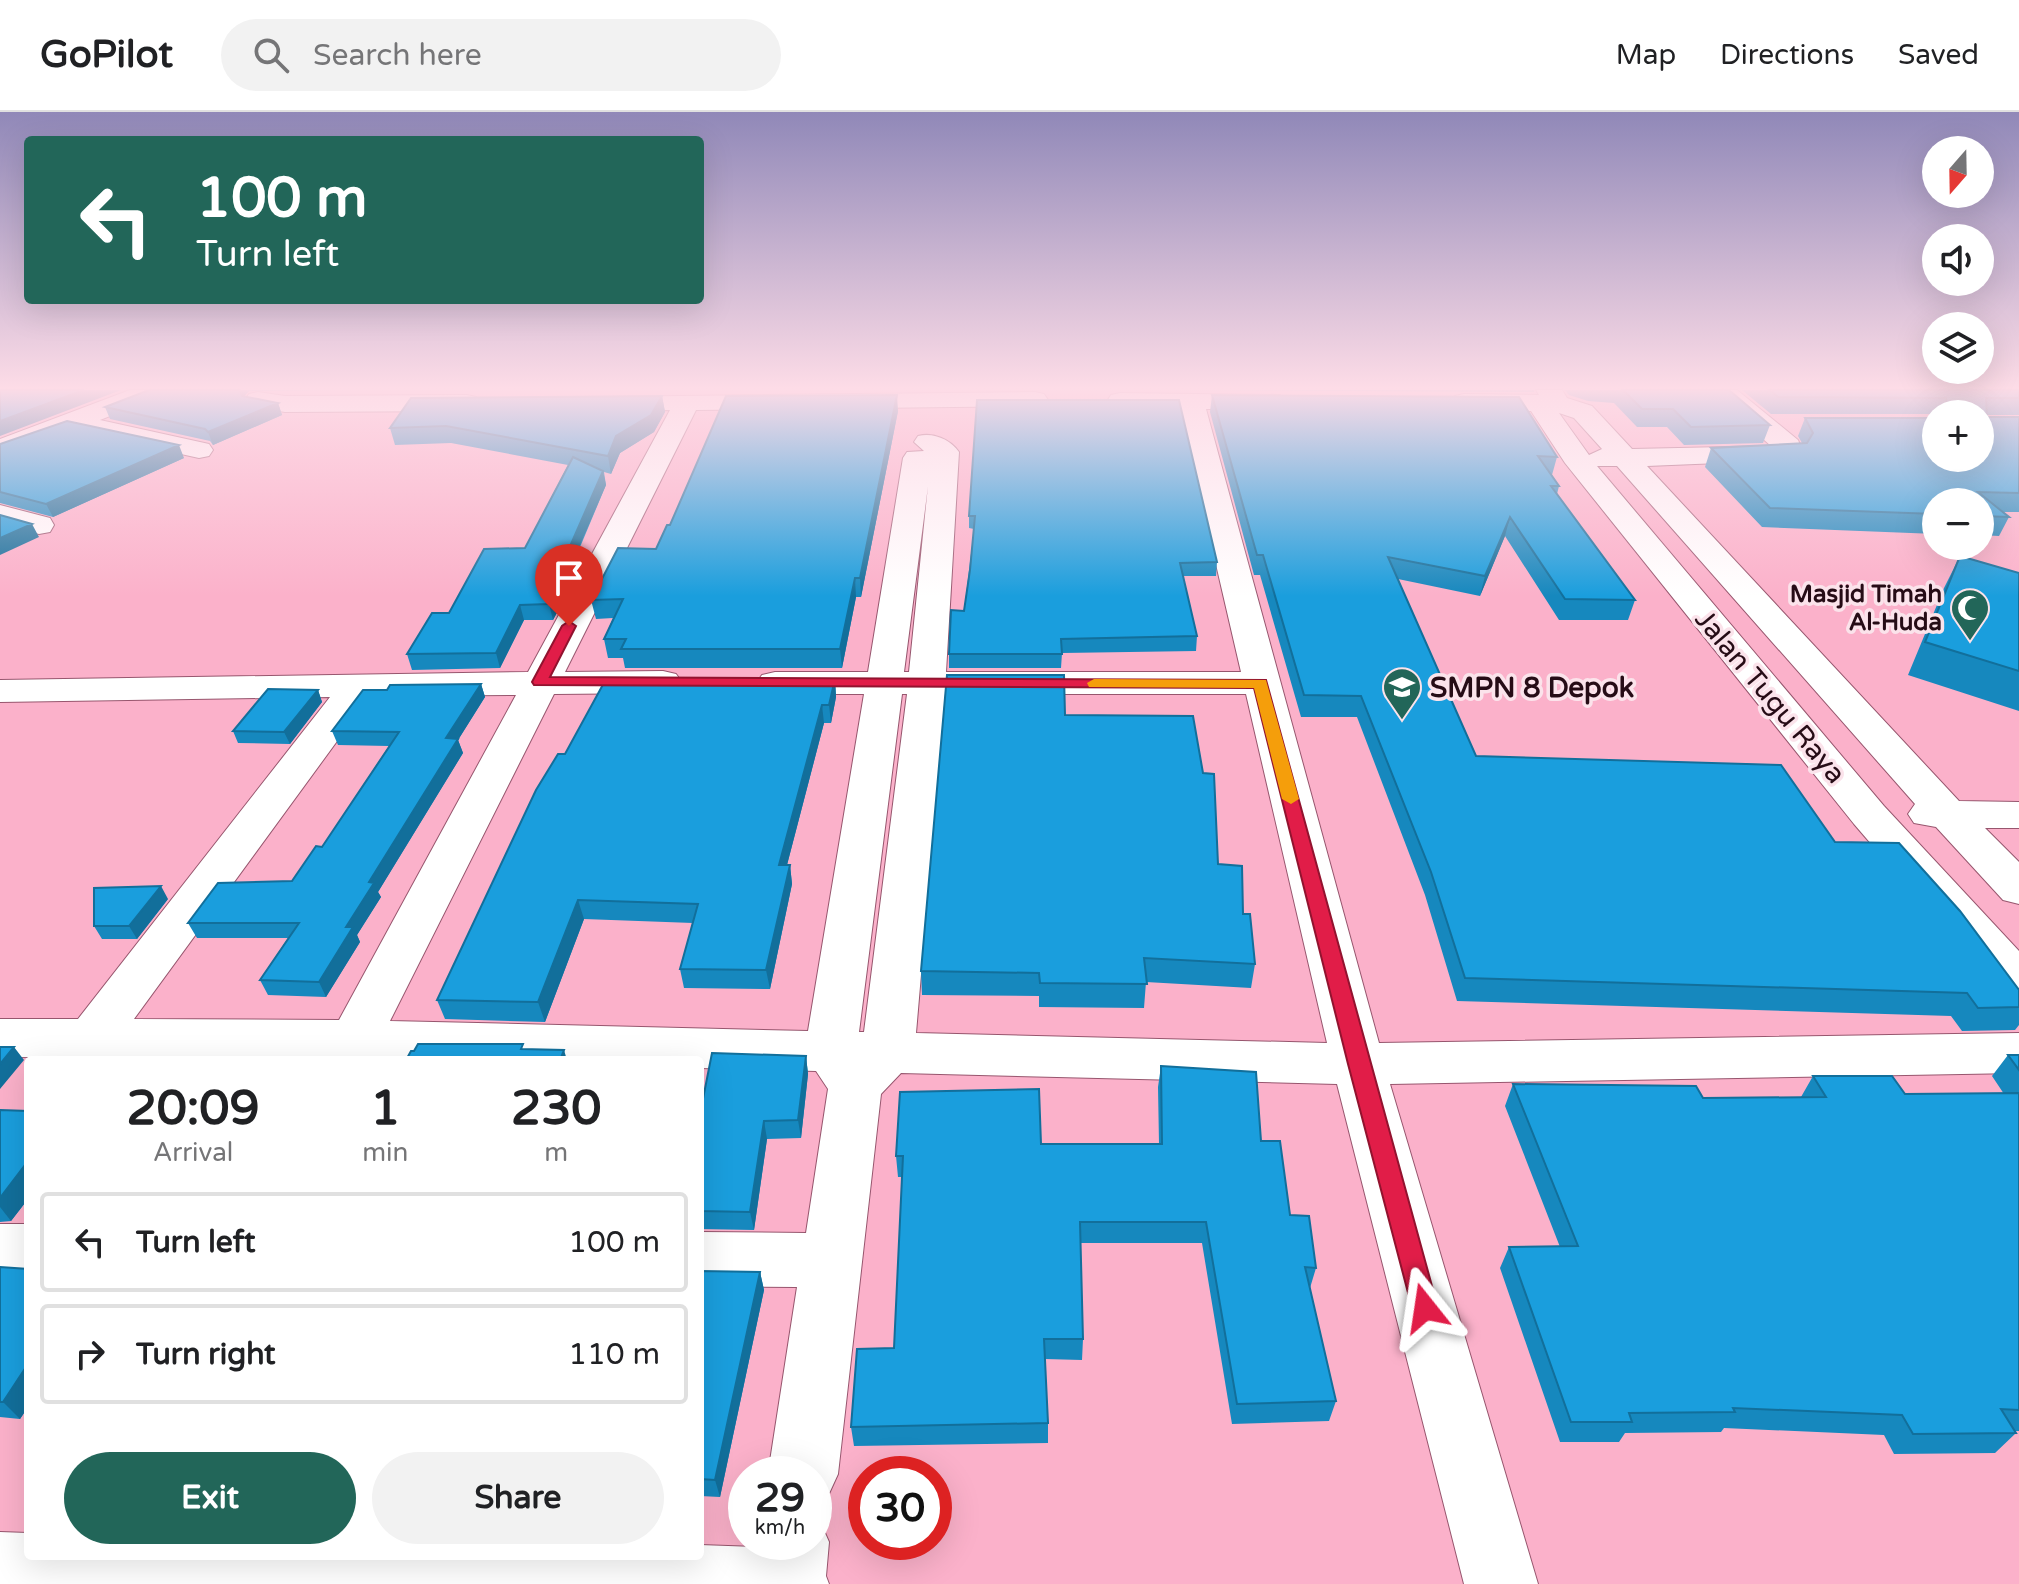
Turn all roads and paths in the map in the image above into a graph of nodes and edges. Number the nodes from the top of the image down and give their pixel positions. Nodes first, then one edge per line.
1 (1622, 458) edge
2 (658, 459) edge
3 (918, 459) edge
4 (1205, 459) edge
5 (1576, 459) edge
6 (0, 514) edge
7 (39, 525) dead end
8 (540, 682) junction
9 (697, 682) edge
10 (744, 683) edge
11 (1261, 683) junction
12 (906, 684) junction
13 (359, 685) junction
14 (0, 691) edge
15 (1946, 813) junction
16 (1869, 815) junction
17 (2019, 815) edge
18 (2019, 889) edge
19 (2019, 983) edge
20 (93, 1037) junction
21 (0, 1038) edge
22 (350, 1050) edge
23 (2019, 1053) edge
24 (584, 1056) edge
25 (704, 1059) edge
26 (858, 1063) junction
27 (1358, 1064) junction
28 (0, 1250) edge
29 (24, 1250) edge
30 (704, 1259) edge
31 (831, 1260) junction
32 (805, 1456) edge
33 (792, 1560) edge
34 (0, 1569) edge
35 (790, 1584) edge
36 (1501, 1584) edge

1 - 15 street, Jalan Tugu Raya
2 - 8 street
3 - 12 street
4 - 11 street
5 - 16 street, Jalan Tugu Raya
6 - 7 street
8 - 9 street
8 - 13 street
8 - 22 street
10 - 12 street
11 - 12 street
11 - 27 street
12 - 26 street
13 - 14 street
13 - 20 street
15 - 16 street
15 - 17 street
15 - 18 street, Jalan Tugu Raya
16 - 19 street, Jalan Tugu Raya
20 - 21 street
20 - 22 street
22 - 24 street
23 - 27 street
25 - 26 street
26 - 27 street
26 - 31 street
27 - 36 street
28 - 29 street
30 - 31 street
31 - 32 street
33 - 35 street
34 - 35 street

